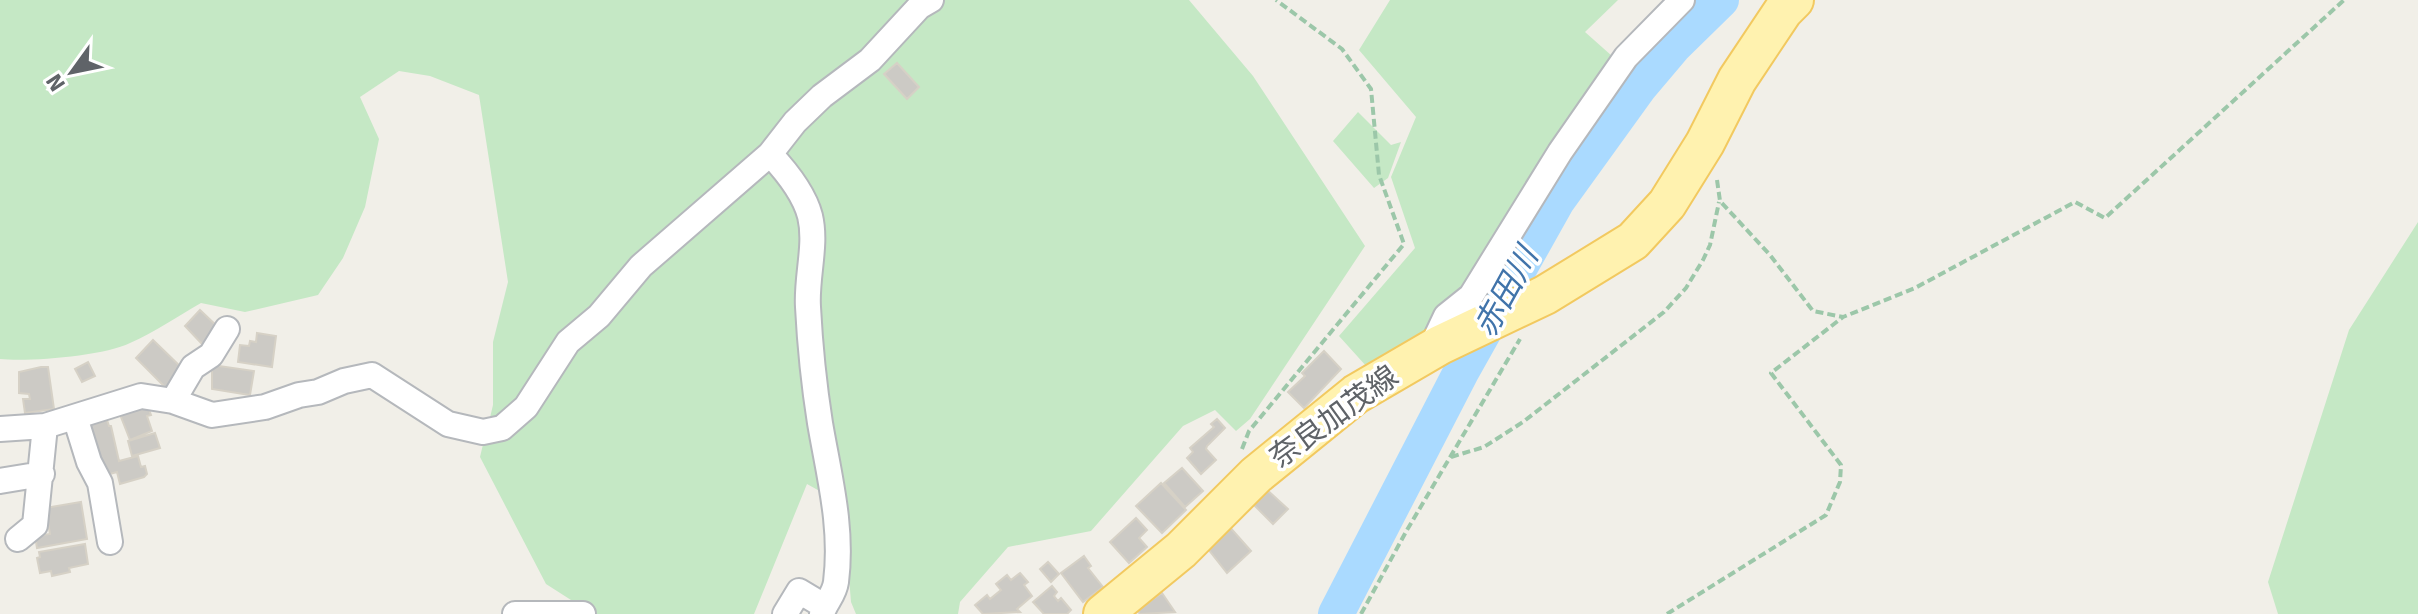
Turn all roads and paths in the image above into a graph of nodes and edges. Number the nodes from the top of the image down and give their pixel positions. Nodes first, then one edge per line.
1 (931, 0) edge
2 (1276, 0) edge
3 (1682, 0) edge
4 (1794, 0) edge
5 (2344, 0) edge
6 (1705, 143) junction
7 (770, 154) junction
8 (1720, 201) junction
9 (1843, 317) junction
10 (227, 329) dead end
11 (1523, 336) dead end
12 (1434, 348) junction
13 (173, 401) junction
14 (75, 417) junction
15 (45, 426) junction
16 (0, 429) edge
17 (1451, 457) junction
18 (1238, 458) dead end
19 (42, 474) junction
20 (0, 481) edge
21 (18, 539) dead end
22 (110, 542) dead end
23 (823, 610) edge
24 (515, 614) edge
25 (583, 614) edge
26 (785, 614) edge
27 (1103, 614) edge
28 (1361, 614) edge
29 (1667, 614) edge

1 - 7 street
2 - 18 path
3 - 12 street
4 - 6 main road, 奈良加茂線
5 - 9 path
6 - 8 path
6 - 12 main road, 奈良加茂線
7 - 13 street
7 - 23 street
8 - 9 path
8 - 17 path
9 - 29 path
10 - 13 street
11 - 17 path
12 - 27 main road, 奈良加茂線
13 - 14 street
14 - 15 street
14 - 22 street
15 - 16 street
15 - 19 street
17 - 28 path
19 - 20 street
19 - 21 street
23 - 26 street
24 - 25 street

